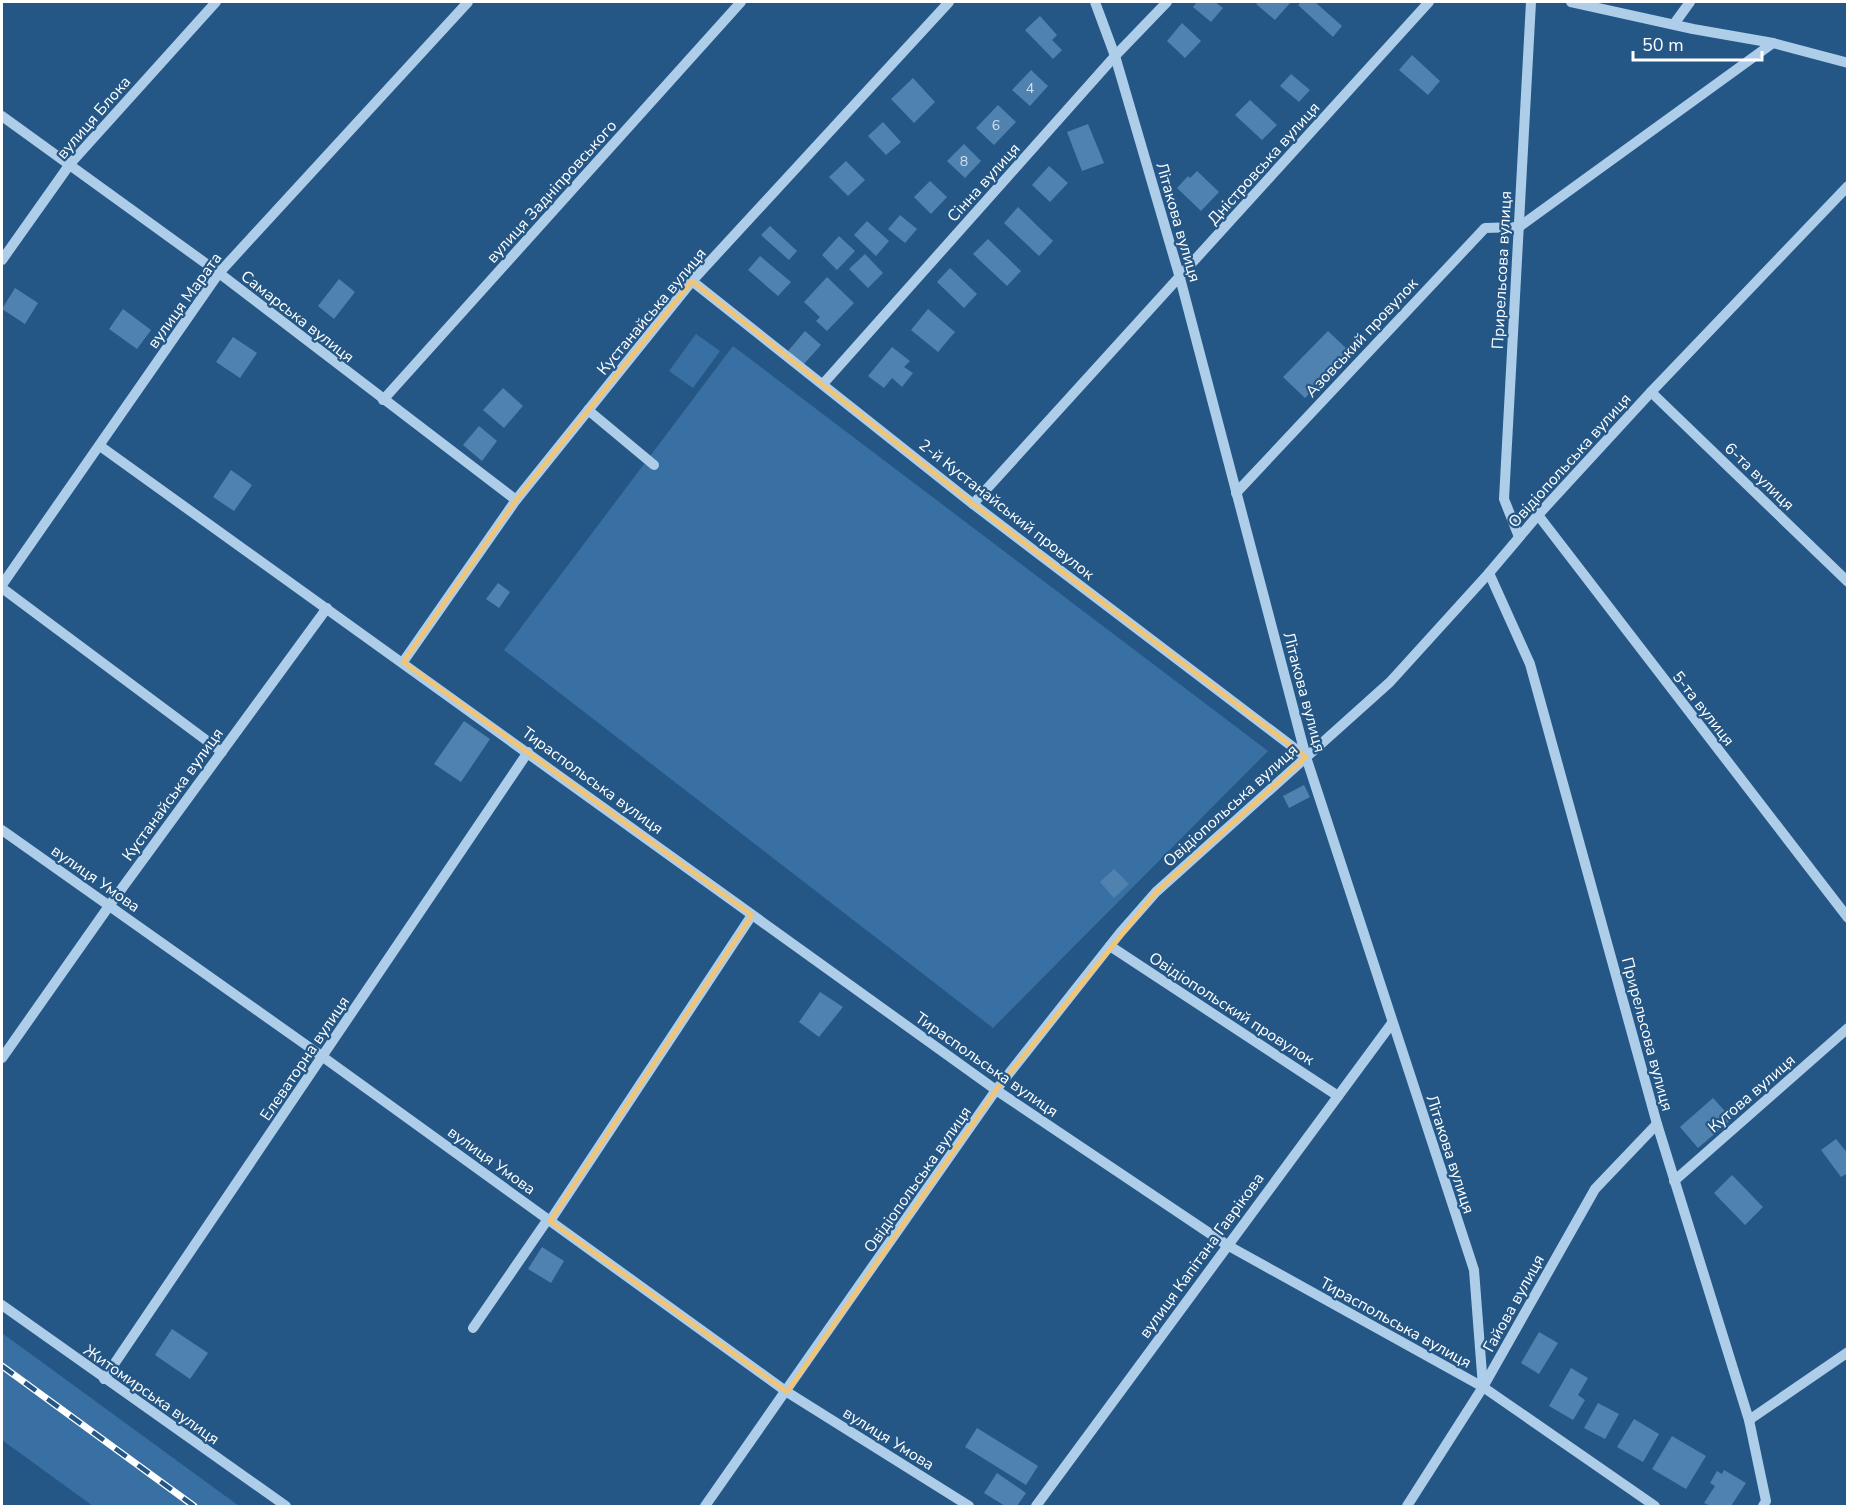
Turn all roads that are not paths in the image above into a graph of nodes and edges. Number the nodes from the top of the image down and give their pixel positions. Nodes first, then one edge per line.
1 (216, 2) edge
2 (468, 2) edge
3 (741, 2) edge
4 (949, 2) edge
5 (1095, 2) edge
6 (1167, 2) edge
7 (1429, 2) edge
8 (1531, 2) edge
9 (1571, 2) edge
10 (1690, 2) edge
11 (1674, 24) junction
12 (1773, 43) junction
13 (1115, 56) junction
14 (1848, 63) edge
15 (2, 116) edge
16 (70, 164) junction
17 (1848, 186) edge
18 (1519, 226) junction
19 (2, 260) edge
20 (219, 273) junction
21 (1180, 278) junction
22 (692, 281) junction
23 (824, 384) junction
24 (1651, 392) junction
25 (382, 400) junction
26 (588, 410) junction
27 (100, 446) junction
28 (654, 465) dead end
29 (1236, 493) junction
30 (516, 500) junction
31 (973, 504) junction
32 (1538, 515) junction
33 (1519, 537) junction
34 (1489, 573) junction
35 (1848, 582) edge
36 (2, 587) edge
37 (327, 608) junction
38 (403, 662) junction
39 (222, 752) junction
40 (528, 752) junction
41 (1306, 757) junction
42 (2, 830) edge
43 (109, 906) junction
44 (752, 915) junction
45 (1848, 918) edge
46 (1110, 946) junction
47 (1392, 1023) junction
48 (1848, 1028) edge
49 (323, 1057) junction
50 (2, 1058) edge
51 (996, 1090) junction
52 (1338, 1096) junction
53 (1657, 1124) junction
54 (1674, 1181) junction
55 (549, 1220) junction
56 (1227, 1245) junction
57 (2, 1305) edge
58 (474, 1328) dead end
59 (1848, 1352) edge
60 (104, 1379) junction
61 (1483, 1387) junction
62 (787, 1392) junction
63 (1749, 1420) junction
64 (286, 1506) edge
65 (705, 1506) edge
66 (969, 1506) edge
67 (1036, 1506) edge
68 (1407, 1506) edge
69 (1654, 1506) edge
70 (1763, 1506) edge

1 - 16 street, вулиця Блока
2 - 20 street, вулиця Марата
3 - 25 street, вулиця Задніпровського
4 - 22 street, Кустанайська вулиця
5 - 13 street, Літакова вулиця
6 - 13 street, Сінна вулиця
7 - 21 street, Дністровська вулиця
8 - 18 street, Прирельсова вулиця
9 - 11 street
10 - 11 street
11 - 12 street
12 - 14 street
12 - 18 street
13 - 21 street, Літакова вулиця
13 - 23 street, Сінна вулиця
15 - 16 street, Самарська вулиця
16 - 19 street, вулиця Блока
16 - 20 street, Самарська вулиця
17 - 24 street, Овідіопольська вулиця
18 - 29 street, Азовський провулок
18 - 33 street, Прирельсова вулиця
20 - 25 street, Самарська вулиця
20 - 27 street, вулиця Марата
21 - 29 street, Літакова вулиця
21 - 31 street, Дністровська вулиця
22 - 23 street, 2-й Кустанайський провулок
22 - 26 street, Кустанайська вулиця
23 - 31 street, 2-й Кустанайський провулок
24 - 32 street, Овідіопольська вулиця
24 - 35 street, 6-та вулиця
25 - 30 street, Самарська вулиця
26 - 28 street
26 - 30 street, Кустанайська вулиця
27 - 36 street, вулиця Марата
27 - 37 street, Тираспольська вулиця
29 - 41 street, Літакова вулиця
30 - 38 street, Кустанайська вулиця
31 - 41 street, 2-й Кустанайський провулок
32 - 33 street, Овідіопольська вулиця
32 - 45 street, 5-та вулиця
33 - 34 street, Овідіопольська вулиця
34 - 41 street, Овідіопольська вулиця
34 - 53 street, Прирельсова вулиця
36 - 39 street
37 - 38 street, Тираспольська вулиця
37 - 39 street, Кустанайська вулиця
38 - 40 street, Тираспольська вулиця
39 - 43 street, Кустанайська вулиця
40 - 44 street, Тираспольська вулиця
40 - 49 street, Елеваторна вулиця
41 - 46 street, Овідіопольська вулиця
41 - 47 street, Літакова вулиця
42 - 43 street, вулиця Умова
43 - 49 street, вулиця Умова
43 - 50 street, Кустанайська вулиця
44 - 51 street, Тираспольська вулиця
44 - 55 street
46 - 51 street, Овідіопольська вулиця
46 - 52 street, Овідіопольский провулок
47 - 52 street, вулиця Капітана Гаврікова
47 - 61 street, Літакова вулиця
48 - 54 street, Кутова вулиця
49 - 55 street, вулиця Умова
49 - 60 street, Елеваторна вулиця
51 - 56 street, Тираспольська вулиця
51 - 62 street, Овідіопольська вулиця
52 - 56 street, вулиця Капітана Гаврікова
53 - 54 street, Прирельсова вулиця
53 - 61 street, Гайова вулиця
54 - 63 street, Прирельсова вулиця
55 - 58 street
55 - 62 street, вулиця Умова
56 - 61 street, Тираспольська вулиця
56 - 67 street, вулиця Капітана Гаврікова
57 - 60 street, Житомирська вулиця
59 - 63 street
60 - 64 street, Житомирська вулиця
61 - 68 street, Гайова вулиця
61 - 69 street, Тираспольська вулиця
62 - 65 street, Овідіопольська вулиця
62 - 66 street, вулиця Умова
63 - 70 street, Прирельсова вулиця

